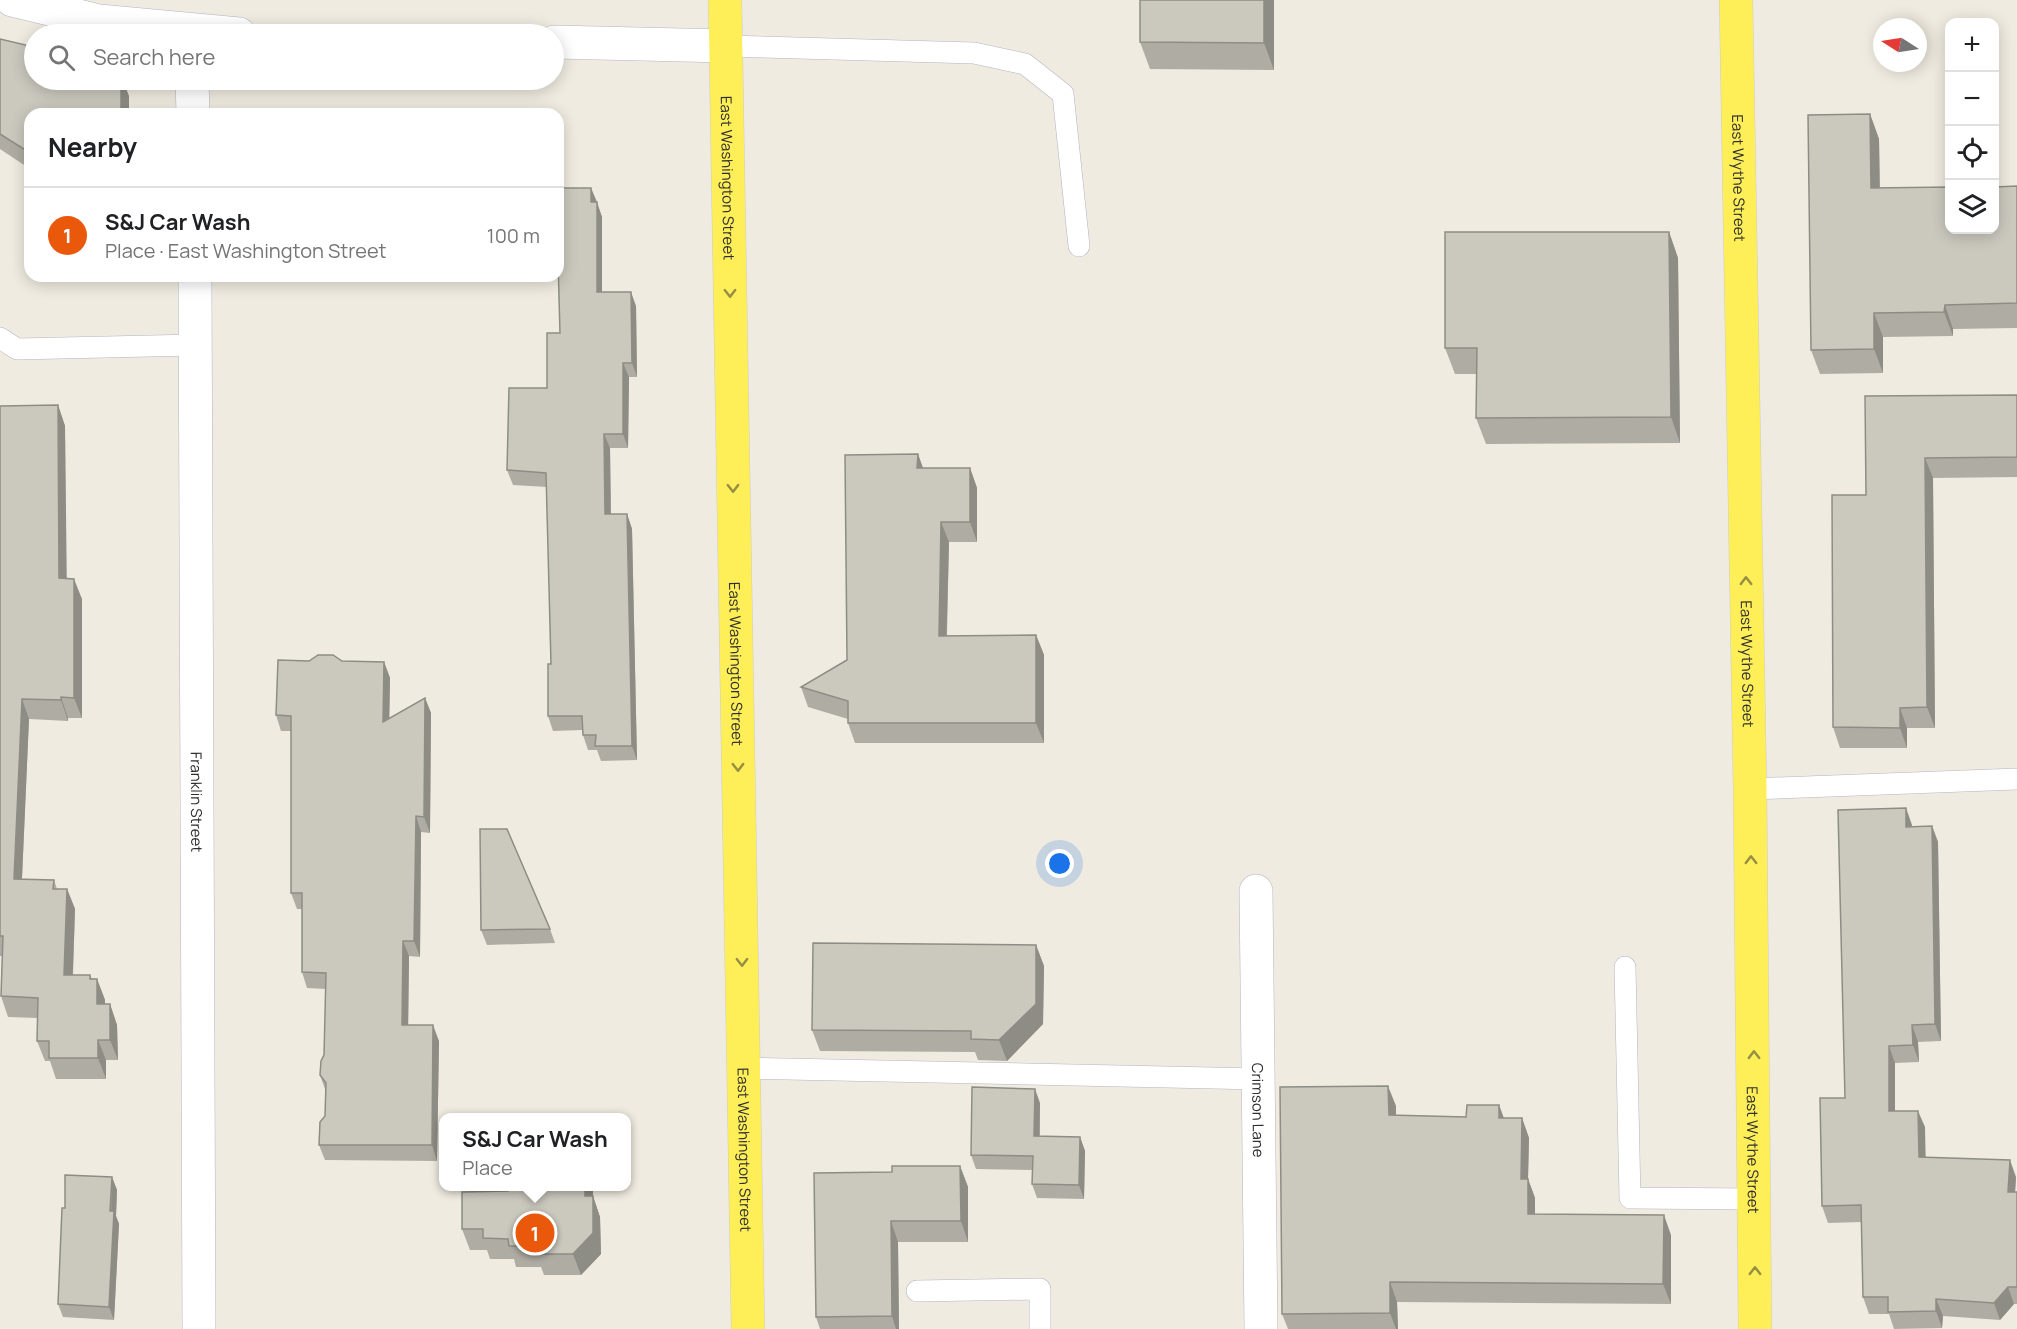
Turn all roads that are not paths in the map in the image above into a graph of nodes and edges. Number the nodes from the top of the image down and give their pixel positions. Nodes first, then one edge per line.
1 (12, 0) edge
2 (725, 0) edge
3 (1737, 0) edge
4 (122, 24) edge
5 (564, 42) edge
6 (726, 46) junction
7 (192, 90) edge
8 (193, 108) edge
9 (1079, 246) dead end
10 (195, 282) edge
11 (0, 338) edge
12 (195, 345) junction
13 (2017, 779) edge
14 (1750, 789) junction
15 (1256, 891) dead end
16 (1625, 967) dead end
17 (743, 1068) junction
18 (1259, 1079) junction
19 (1754, 1199) junction
20 (917, 1291) dead end
21 (199, 1329) edge
22 (748, 1329) edge
23 (1040, 1329) edge
24 (1261, 1329) edge
25 (1755, 1329) edge

1 - 4 street
2 - 6 main road, East Washington Street
14 -> 3 main road, East Wythe Street
5 - 6 street
6 - 9 lane
6 -> 17 main road, East Washington Street
7 - 8 street
10 - 12 street, Franklin Street
11 - 12 lane
12 - 21 street, Franklin Street
13 - 14 lane
19 -> 14 main road, East Wythe Street
15 - 18 street, Crimson Lane
16 - 19 lane
17 - 18 lane
17 - 22 main road, East Washington Street
18 - 24 street, Crimson Lane
25 -> 19 main road, East Wythe Street
20 - 23 lane

